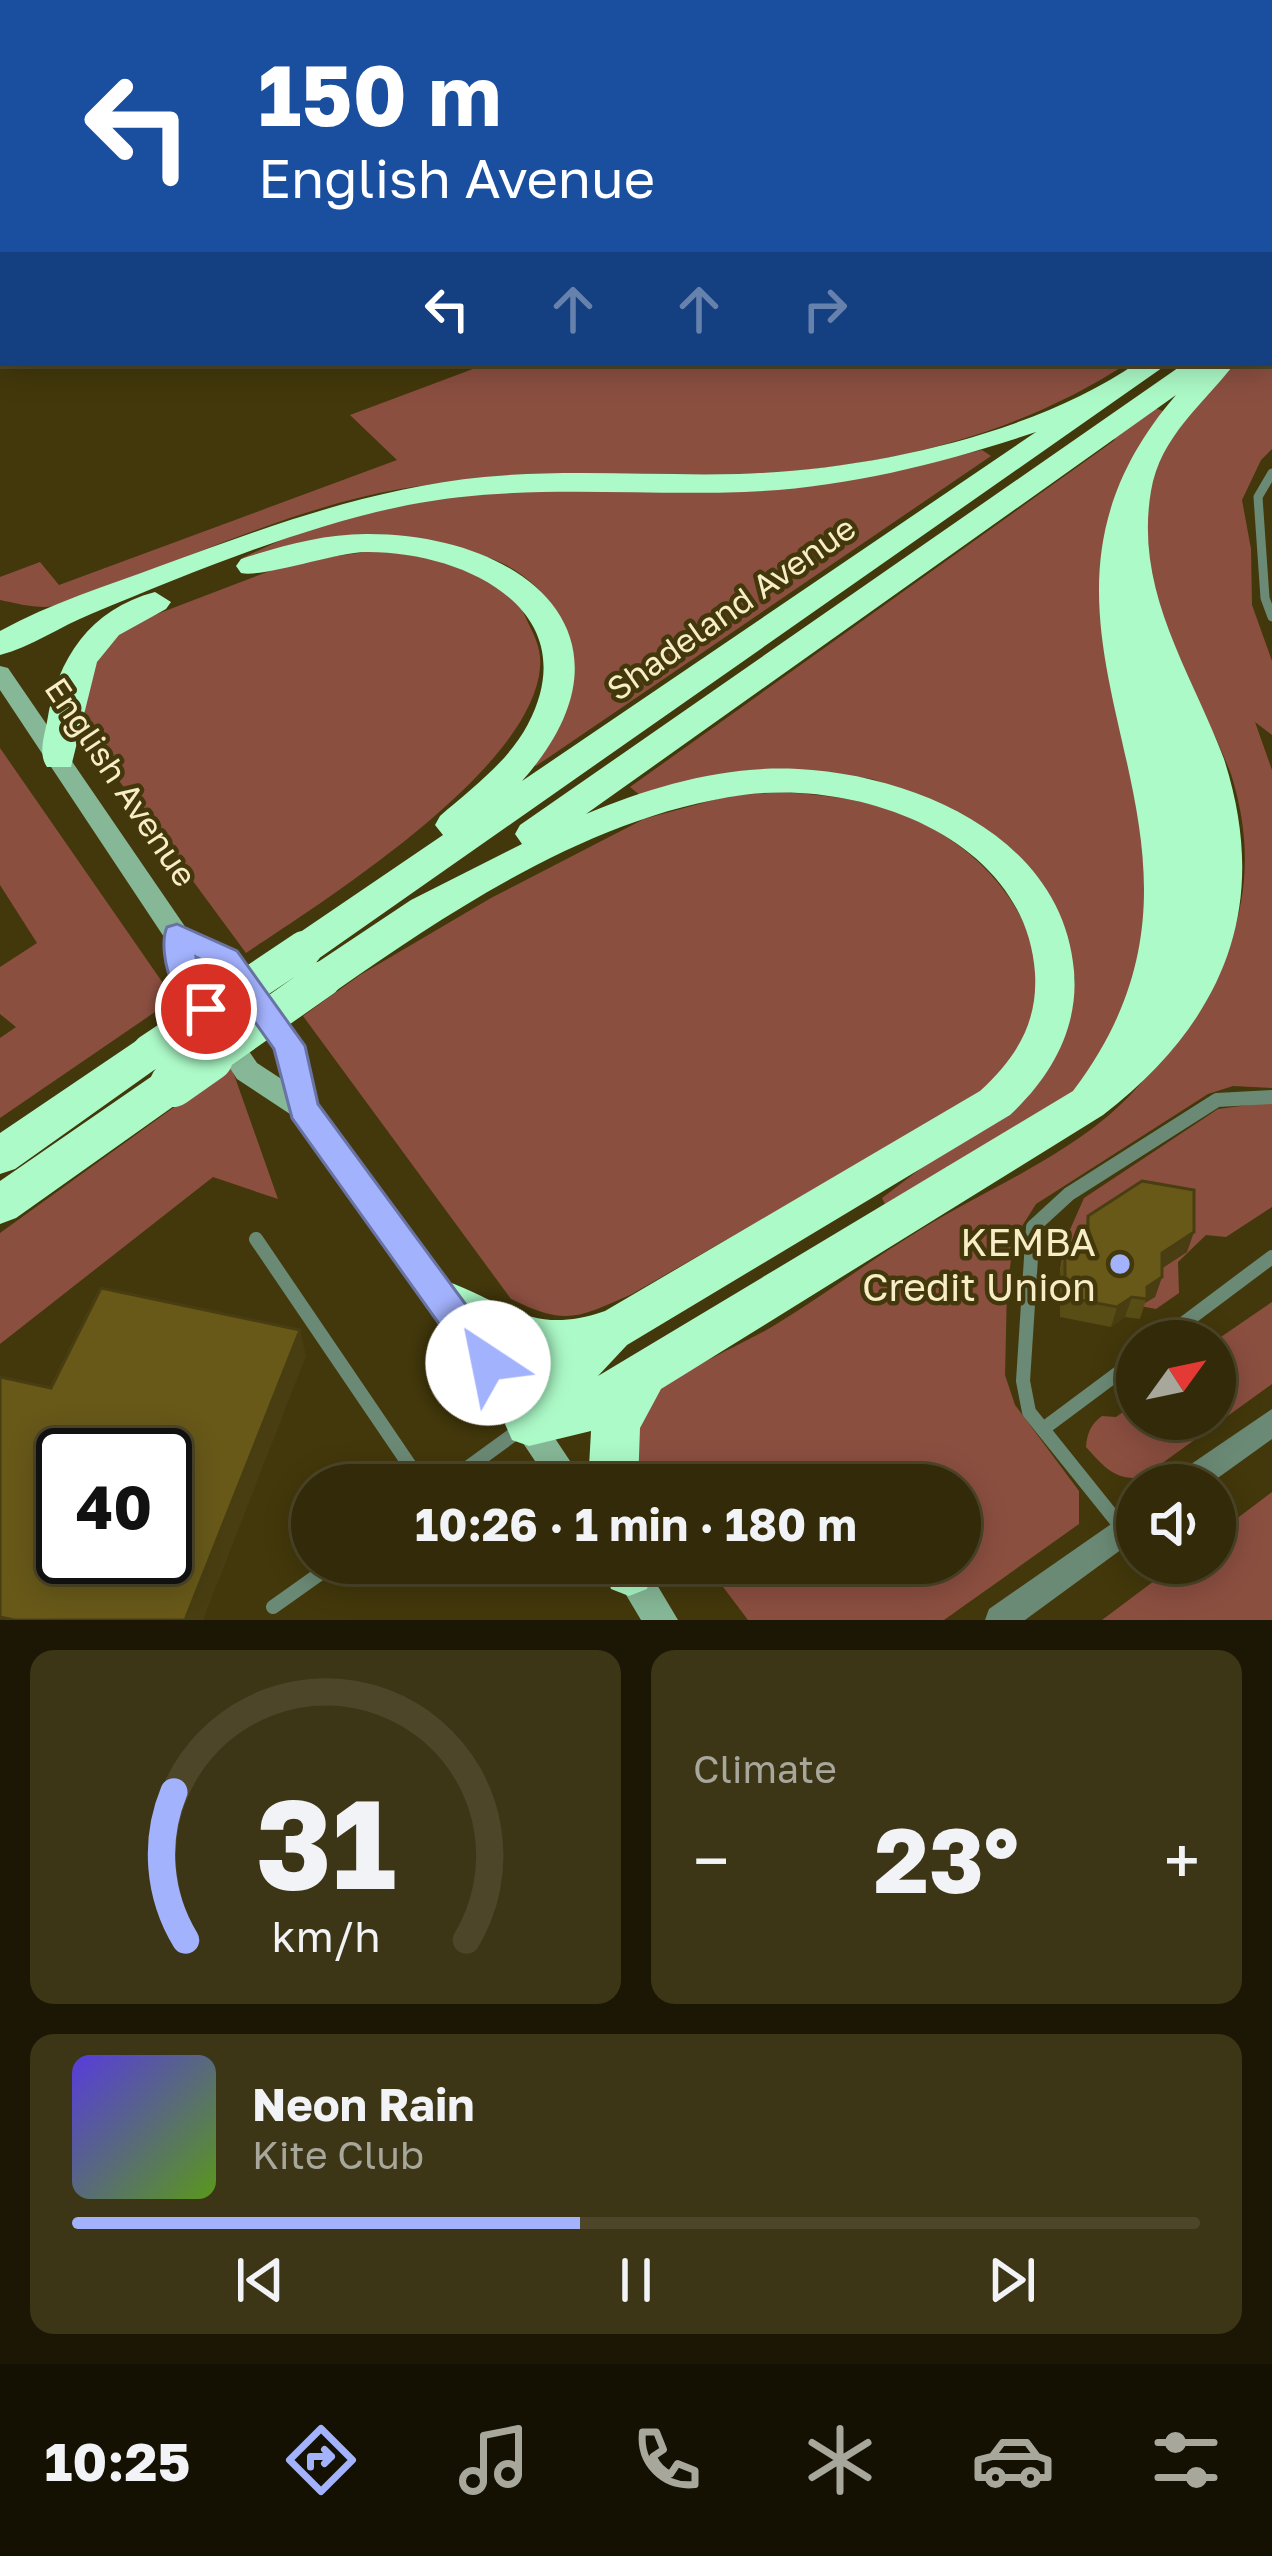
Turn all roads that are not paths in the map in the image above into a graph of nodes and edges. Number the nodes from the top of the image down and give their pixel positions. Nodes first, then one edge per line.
1 (1151, 366) edge
2 (1199, 366) edge
3 (1218, 366) edge
4 (1099, 401) junction
5 (1272, 473) edge
6 (1268, 569) edge
7 (123, 614) junction
8 (56, 616) junction
9 (0, 617) edge
10 (1272, 617) edge
11 (0, 648) edge
12 (0, 674) edge
13 (59, 759) junction
14 (351, 918) junction
15 (404, 923) junction
16 (177, 935) junction
17 (314, 964) junction
18 (162, 1068) junction
19 (1272, 1097) edge
20 (303, 1108) junction
21 (0, 1156) edge
22 (0, 1205) edge
23 (256, 1239) dead end
24 (1272, 1258) edge
25 (446, 1301) junction
26 (1188, 1320) edge
27 (619, 1327) junction
28 (655, 1363) junction
29 (1116, 1374) edge
30 (1272, 1422) edge
31 (529, 1424) junction
32 (1043, 1429) junction
33 (409, 1464) edge
34 (473, 1464) edge
35 (556, 1464) edge
36 (611, 1464) edge
37 (1214, 1464) edge
38 (1116, 1510) edge
39 (1116, 1535) edge
40 (305, 1584) edge
41 (638, 1584) edge
42 (273, 1607) dead end
43 (661, 1620) edge
44 (1000, 1620) edge

1 - 4 highway, Shadeland Avenue
2 - 15 highway
3 - 28 highway
4 - 8 highway
4 - 14 highway, Shadeland Avenue
5 - 6 lane
6 - 10 lane
7 - 11 highway
7 - 13 highway
7 - 14 highway
8 - 9 highway
8 - 11 highway
12 - 13 street, English Avenue
13 - 16 street, English Avenue
14 - 17 highway
15 - 17 highway
15 - 27 highway
16 - 20 street, English Avenue
16 - 20 street, English Avenue
17 - 18 highway, bridge
18 - 21 highway
18 - 22 highway
19 - 32 lane
20 - 25 street, English Avenue
23 - 33 lane
24 - 26 lane
25 - 27 highway
25 - 31 street, English Avenue
27 - 31 highway
28 - 31 highway
28 - 36 highway
29 - 32 lane
30 - 37 street
31 - 34 lane
31 - 35 street, English Avenue
32 - 38 lane
39 - 44 street
40 - 42 lane
41 - 43 street

